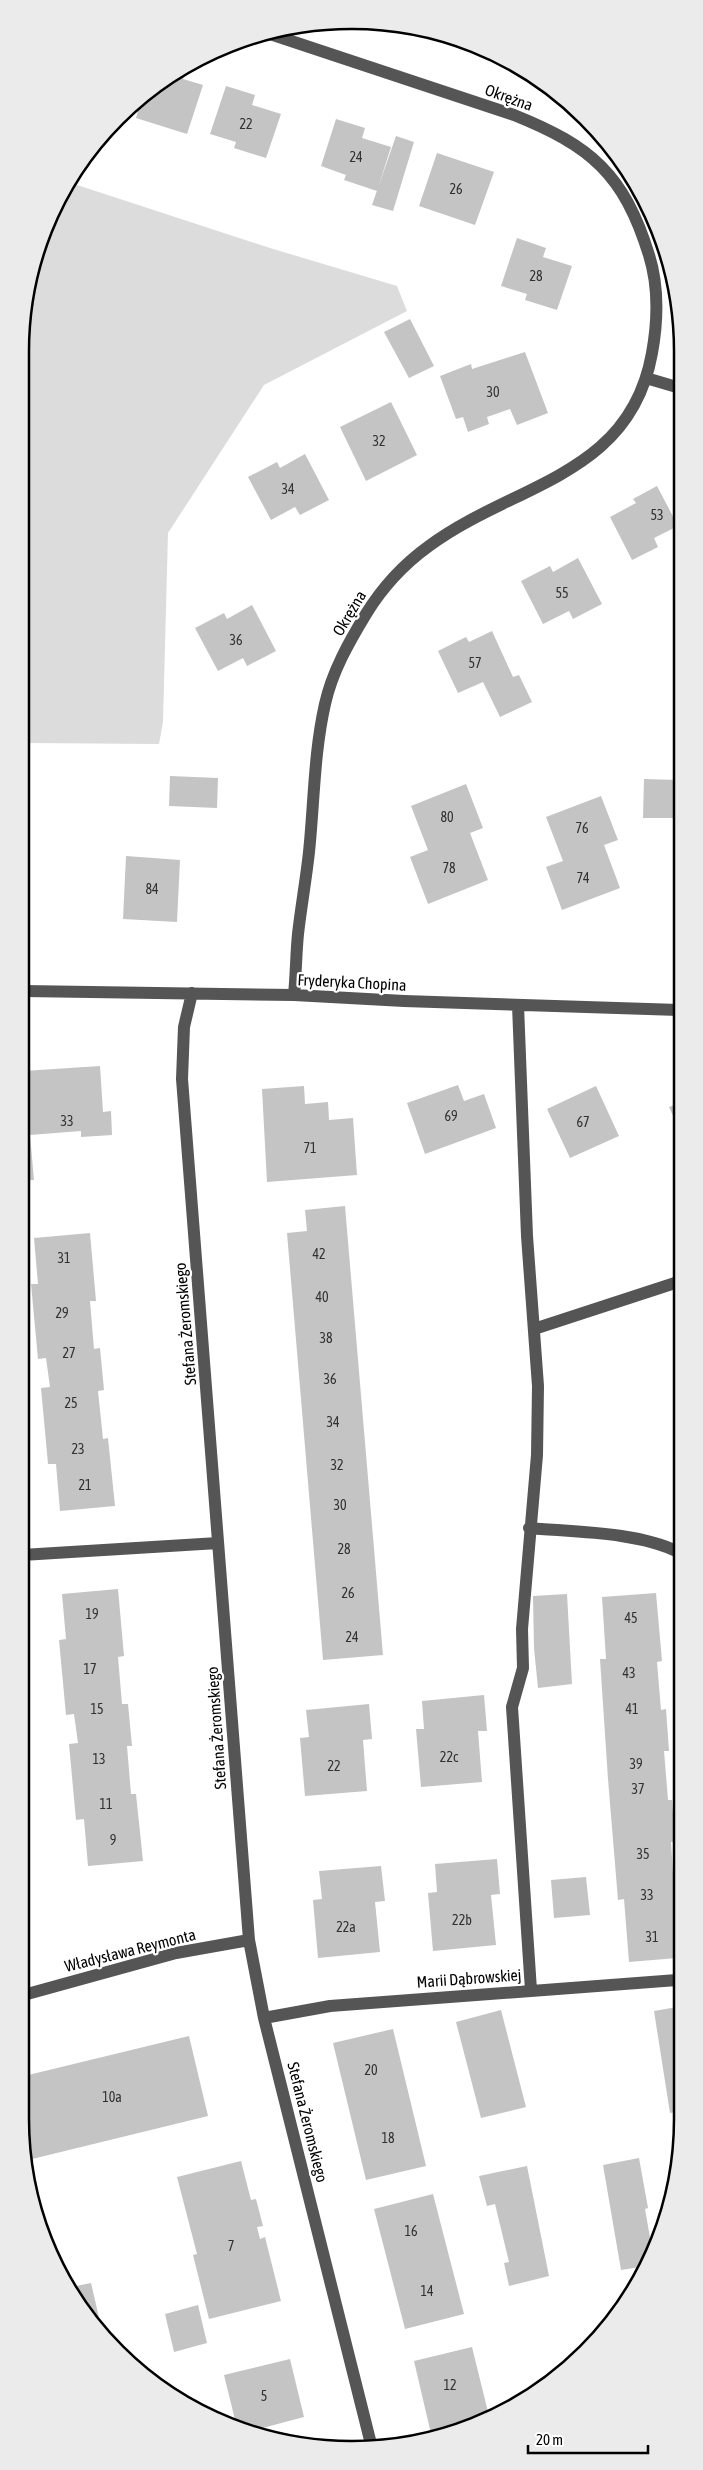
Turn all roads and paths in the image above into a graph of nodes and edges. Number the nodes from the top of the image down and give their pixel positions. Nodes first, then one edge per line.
1 (281, 37) edge
2 (646, 378) junction
3 (674, 386) edge
4 (29, 991) edge
5 (192, 993) junction
6 (294, 995) junction
7 (518, 1005) junction
8 (674, 1010) edge
9 (674, 1283) edge
10 (534, 1329) junction
11 (529, 1528) junction
12 (218, 1543) junction
13 (674, 1550) edge
14 (29, 1555) edge
15 (249, 1940) junction
16 (674, 1980) edge
17 (531, 1990) junction
18 (29, 1994) edge
19 (264, 2018) junction
20 (370, 2441) edge

1 - 2 street, Okrężna
2 - 3 street
2 - 6 street, Okrężna
4 - 5 street, Fryderyka Chopina
5 - 6 street, Fryderyka Chopina
5 - 12 street, Stefana Żeromskiego
6 - 7 street, Fryderyka Chopina
7 - 8 street, Fryderyka Chopina
7 - 10 street
9 - 10 street
10 - 11 street
11 - 13 street
11 - 17 street
12 - 14 street
12 - 15 street, Stefana Żeromskiego
15 - 18 street, Władysława Reymonta
15 - 19 street, Stefana Żeromskiego
16 - 17 street, Marii Dąbrowskiej
17 - 19 street, Marii Dąbrowskiej
19 - 20 street, Stefana Żeromskiego

